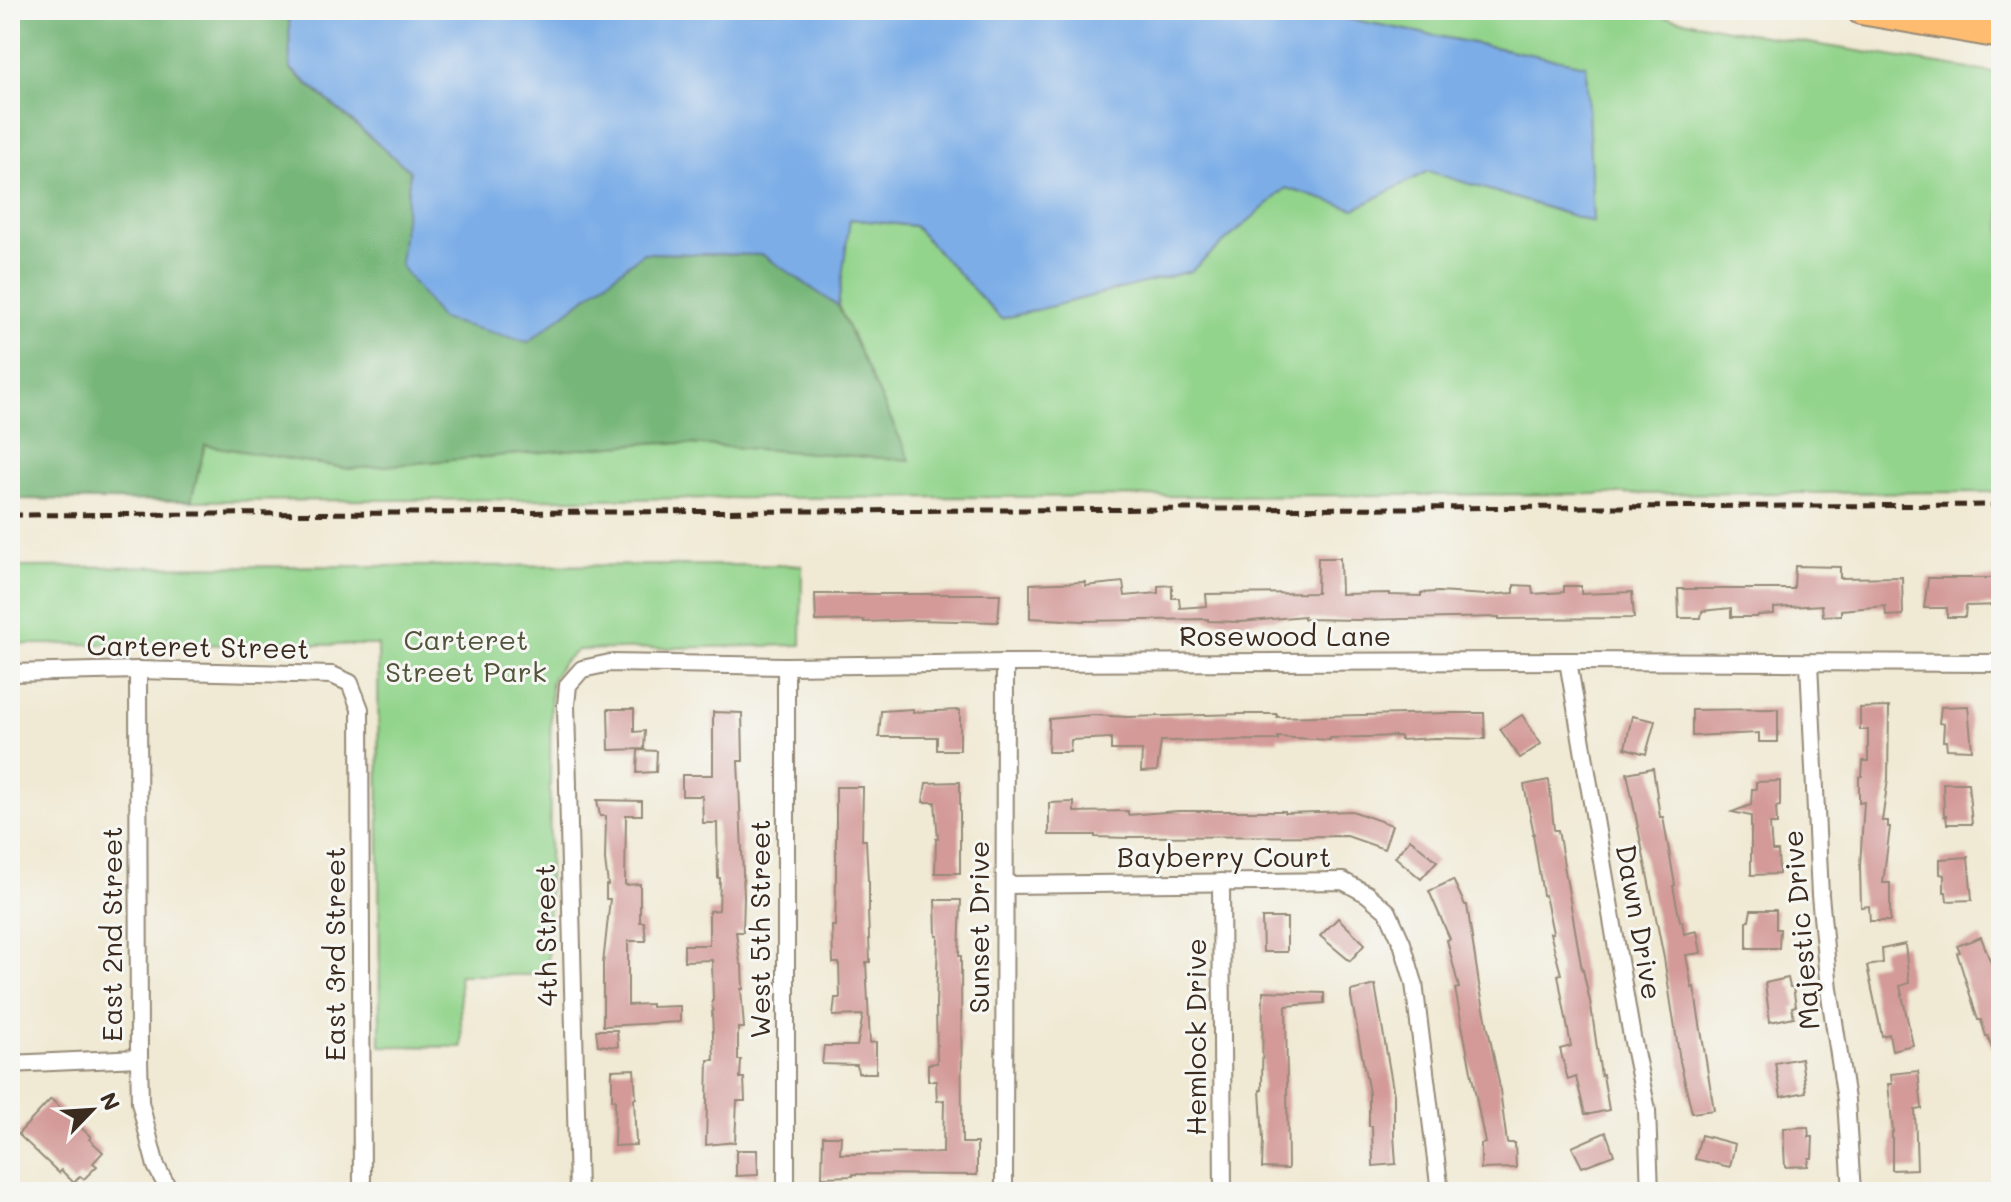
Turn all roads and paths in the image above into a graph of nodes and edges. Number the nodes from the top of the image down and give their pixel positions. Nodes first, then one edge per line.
1 (1861, 10) edge
2 (2001, 34) edge
3 (1568, 661) junction
4 (1005, 663) junction
5 (1809, 663) junction
6 (2001, 663) edge
7 (786, 666) junction
8 (138, 670) junction
9 (10, 673) edge
10 (574, 678) joint
11 (360, 716) joint
12 (1221, 882) junction
13 (1005, 885) junction
14 (139, 1058) junction
15 (10, 1064) edge
16 (170, 1192) edge
17 (362, 1192) edge
18 (578, 1192) edge
19 (786, 1192) edge
20 (1004, 1192) edge
21 (1223, 1192) edge
22 (1440, 1192) edge
23 (1650, 1192) edge
24 (1852, 1192) edge

1 - 2 highway
3 - 4 street, Rosewood Lane
3 - 5 street, Rosewood Lane
3 - 23 street, Dawn Drive
4 - 7 street, Rosewood Lane
4 - 13 street, Sunset Drive
5 - 6 street, Rosewood Lane
5 - 24 street, Majestic Drive
7 - 10 street, Rosewood Lane
7 - 19 street, West 5th Street
8 - 9 street, Carteret Street
8 - 11 street, Carteret Street
8 - 14 street, East 2nd Street
10 - 18 street, 4th Street
11 - 17 street, East 3rd Street
12 - 13 street, Bayberry Court
12 - 21 street, Hemlock Drive
12 - 22 street, Bayberry Court
13 - 20 street, Sunset Drive
14 - 15 street
14 - 16 street, East 2nd Street

